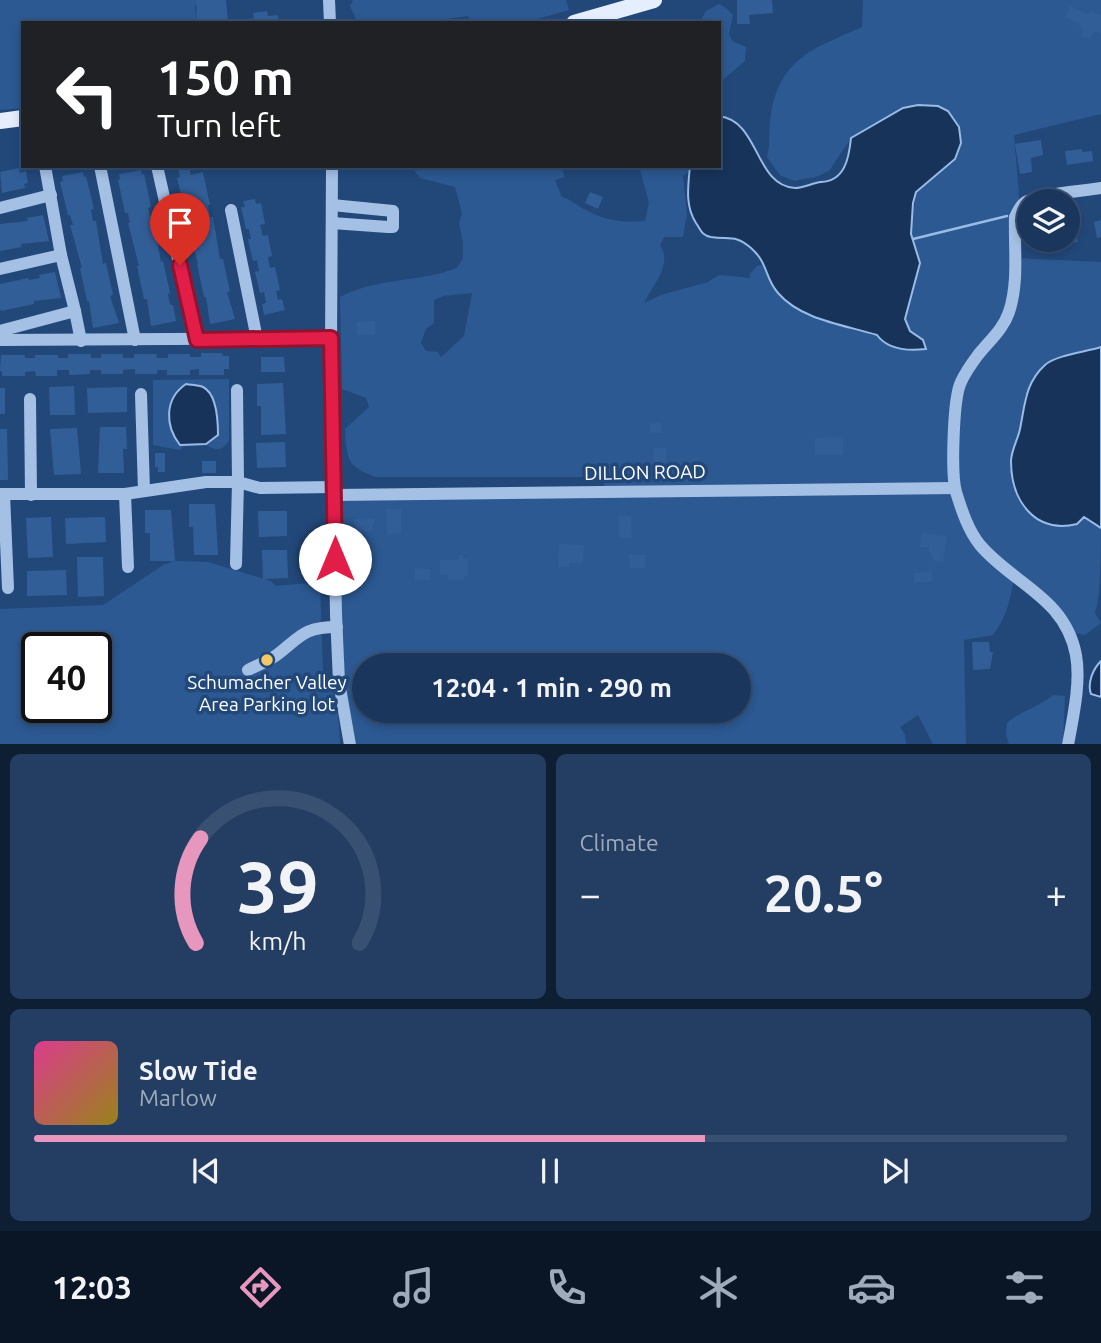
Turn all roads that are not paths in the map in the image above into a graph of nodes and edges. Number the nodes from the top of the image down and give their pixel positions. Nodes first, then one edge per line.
1 (329, 0) edge
2 (654, 0) edge
3 (330, 21) edge
4 (582, 21) edge
5 (21, 118) edge
6 (0, 121) edge
7 (45, 168) edge
8 (100, 168) edge
9 (157, 168) edge
10 (332, 168) edge
11 (1101, 188) edge
12 (51, 195) junction
13 (332, 205) junction
14 (0, 208) edge
15 (231, 210) dead end
16 (332, 223) junction
17 (61, 255) junction
18 (0, 268) edge
19 (75, 311) junction
20 (0, 331) edge
21 (331, 338) junction
22 (257, 339) junction
23 (0, 340) edge
24 (135, 340) junction
25 (197, 340) junction
26 (81, 341) junction
27 (237, 390) dead end
28 (141, 394) dead end
29 (30, 399) dead end
30 (238, 482) junction
31 (955, 488) junction
32 (144, 491) junction
33 (335, 491) junction
34 (2, 494) edge
35 (125, 494) junction
36 (30, 495) junction
37 (236, 564) dead end
38 (128, 567) dead end
39 (8, 588) dead end
40 (337, 627) junction
41 (247, 670) dead end
42 (350, 744) edge
43 (1069, 744) edge

1 - 3 street
2 - 4 main road
5 - 6 main road
7 - 12 street
8 - 24 street
9 - 25 street
10 - 13 street
11 - 31 street
12 - 14 street
12 - 17 street
13 - 16 street
13 - 16 street
15 - 22 street
16 - 21 street
17 - 18 street
17 - 19 street
19 - 20 street
19 - 26 street
21 - 22 street
21 - 33 street
22 - 25 street
23 - 26 street
24 - 25 street
24 - 26 street
27 - 30 street
28 - 32 street
29 - 36 street
30 - 32 street, DILLON ROAD
30 - 33 street, DILLON ROAD
30 - 37 street
31 - 33 street, DILLON ROAD
31 - 43 street
32 - 35 street, DILLON ROAD
33 - 40 street
34 - 36 street, DILLON ROAD
34 - 39 street
35 - 36 street, DILLON ROAD
35 - 38 street
40 - 41 street
40 - 42 street

